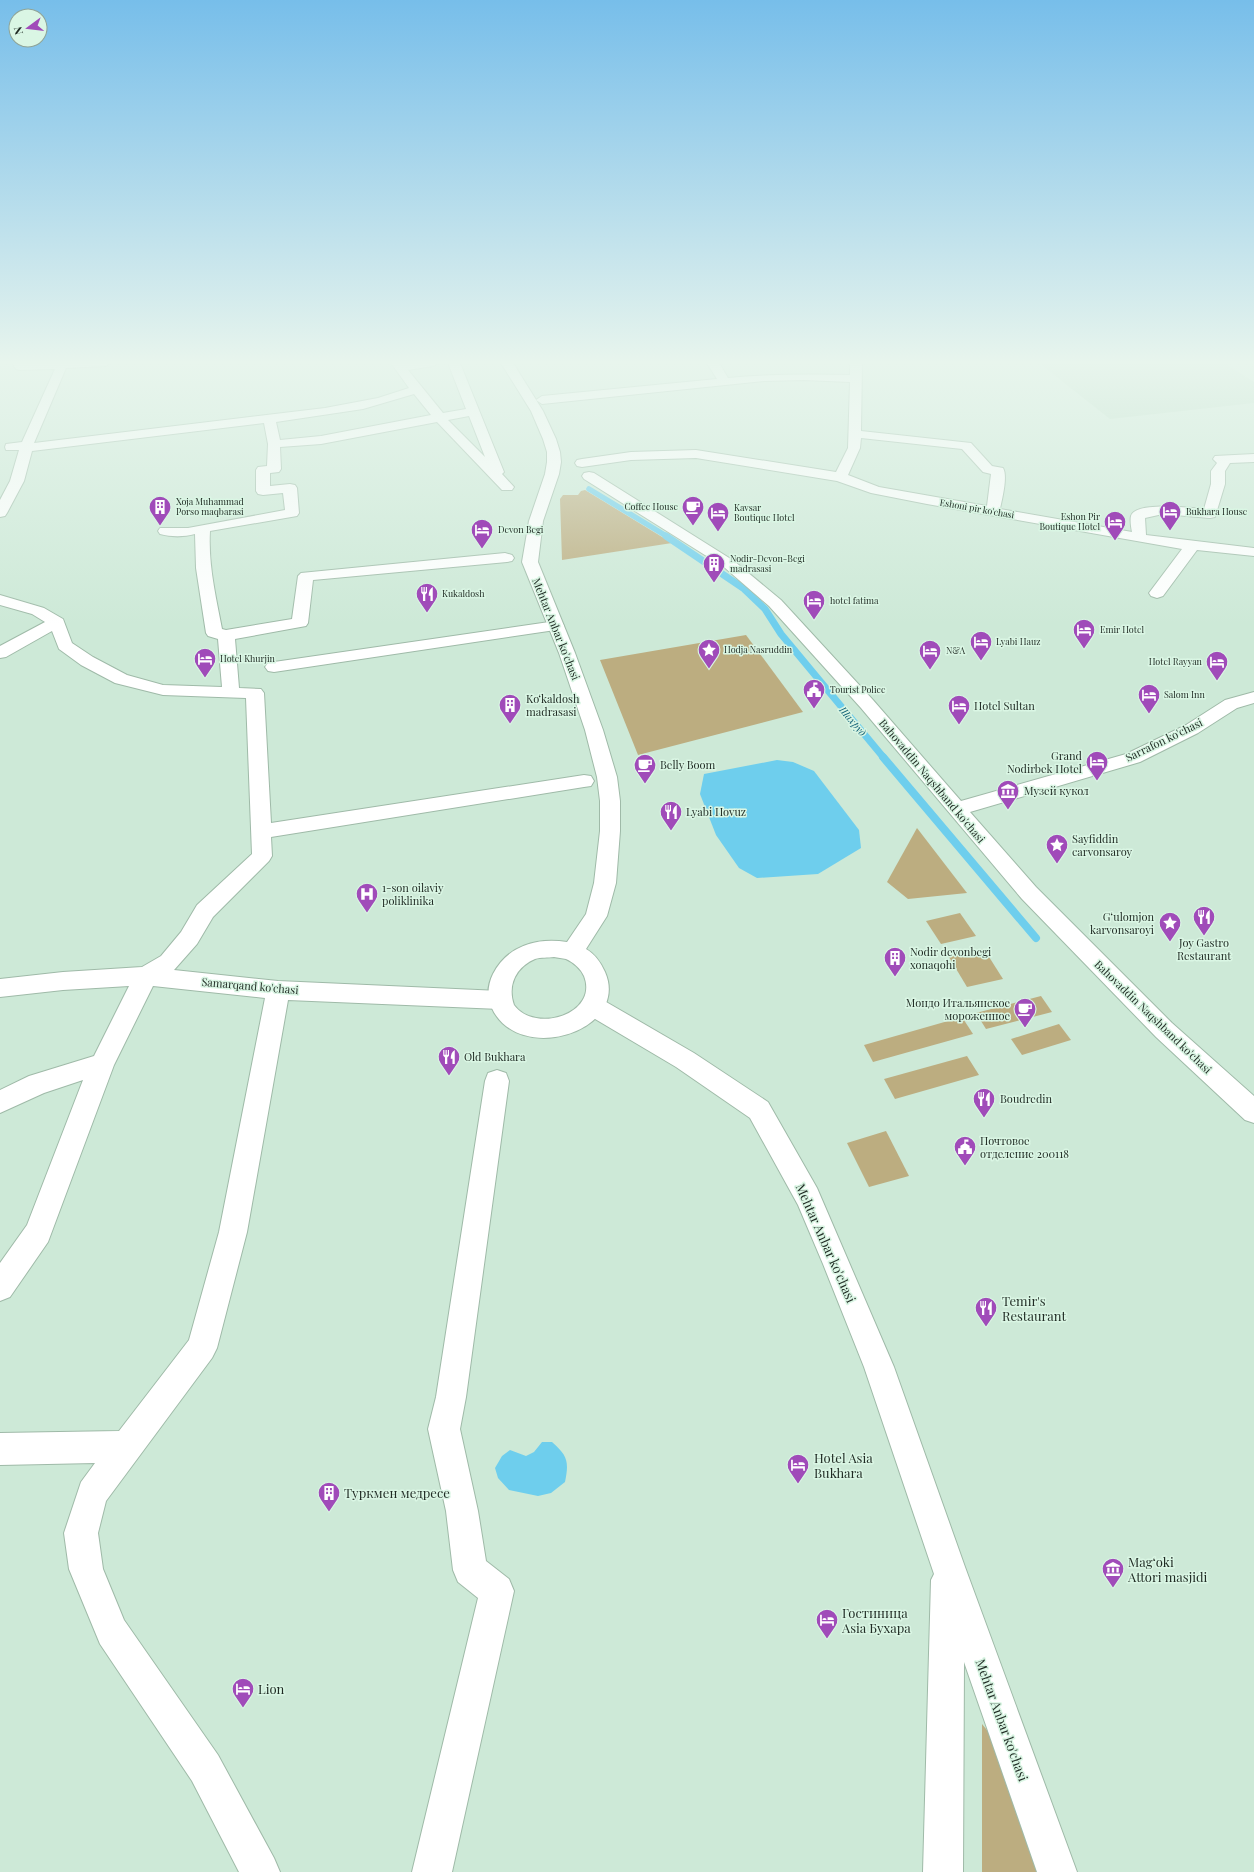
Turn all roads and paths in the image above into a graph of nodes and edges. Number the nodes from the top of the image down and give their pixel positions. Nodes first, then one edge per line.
1 (26, 450) edge
2 (274, 450) edge
3 (470, 450) edge
4 (490, 450) edge
5 (553, 450) edge
6 (853, 450) edge
7 (970, 450) edge
8 (1254, 458) edge
9 (586, 470) joint
10 (840, 477) junction
11 (1, 509) edge
12 (993, 511) junction
13 (203, 528) junction
14 (165, 531) dead end
15 (1139, 537) junction
16 (1192, 546) junction
17 (1254, 552) edge
18 (506, 558) dead end
19 (1157, 593) dead end
20 (0, 600) edge
21 (57, 622) junction
22 (556, 626) junction
23 (226, 635) junction
24 (0, 653) edge
25 (274, 667) dead end
26 (231, 693) junction
27 (1254, 697) edge
28 (584, 781) dead end
29 (956, 809) junction
30 (262, 831) junction
31 (572, 952) junction
32 (146, 976) junction
33 (0, 988) edge
34 (278, 990) junction
35 (500, 1000) junction
36 (593, 1006) junction
37 (102, 1064) junction
38 (497, 1081) dead end
39 (0, 1102) edge
40 (1254, 1112) edge
41 (0, 1287) edge
42 (126, 1448) junction
43 (0, 1449) edge
44 (948, 1567) junction
45 (260, 1872) edge
46 (432, 1872) edge
47 (943, 1872) edge
48 (1057, 1872) edge

1 - 11 street
2 - 13 street
3 - 4 street
5 - 22 street, Mehtar Anbar ko'chasi
6 - 10 street
7 - 12 street
8 - 15 street
9 - 10 street, Eshoni pir ko'chasi
9 - 29 street, Bahovaddin Naqshband ko'chasi
10 - 12 street, Eshoni pir ko'chasi
12 - 15 street, Eshoni pir ko'chasi
13 - 14 street
13 - 23 street
15 - 16 street, Eshoni pir ko'chasi
16 - 17 street, Eshoni pir ko'chasi
16 - 19 street
18 - 23 street
20 - 21 street
21 - 24 street
21 - 26 street
22 - 25 street
22 - 31 street, Mehtar Anbar ko'chasi
23 - 26 street
26 - 30 street
27 - 29 street, Sarrafon ko'chasi
28 - 30 street
29 - 40 street, Bahovaddin Naqshband ko'chasi
30 - 32 street
31 - 35 street
31 - 36 street
32 - 33 street, Samarqand ko'chasi
32 - 34 street, Samarqand ko'chasi
32 - 37 street
34 - 35 street, Samarqand ko'chasi
34 - 42 street
35 - 36 street
36 - 44 street, Mehtar Anbar ko'chasi
37 - 39 street
37 - 41 street
38 - 46 street
42 - 43 street
42 - 45 street
44 - 47 street, Mehtar Anbar ko'chasi
44 - 48 street, Mehtar Anbar ko'chasi

